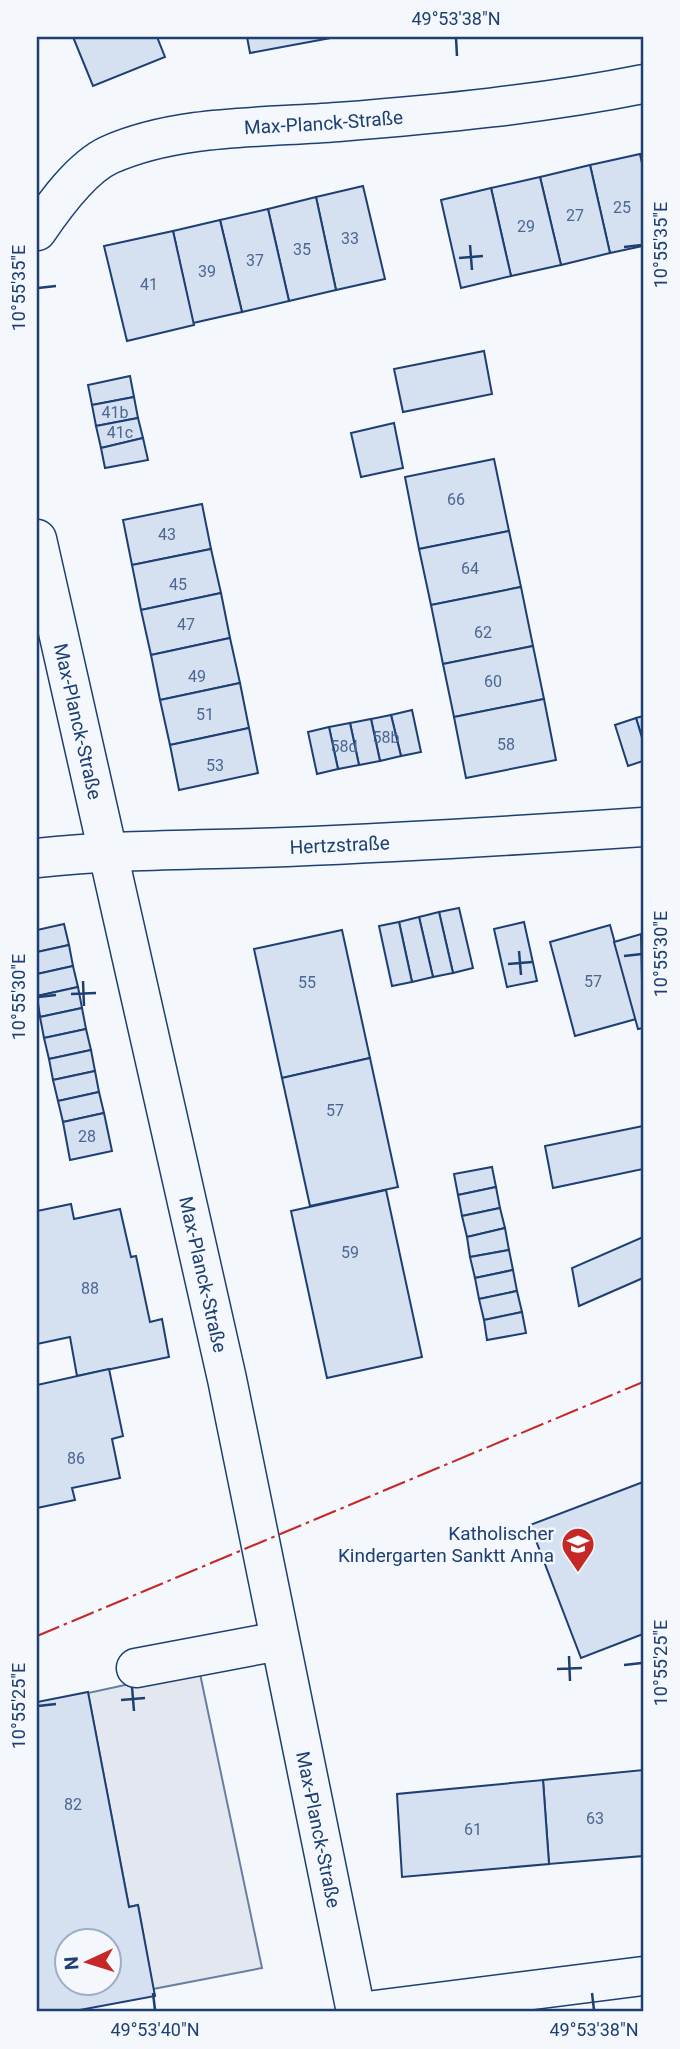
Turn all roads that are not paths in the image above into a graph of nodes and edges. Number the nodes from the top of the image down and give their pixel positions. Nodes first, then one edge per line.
1 (643, 84) edge
2 (37, 231) edge
3 (37, 539) edge
4 (643, 827) edge
5 (107, 850) junction
6 (37, 858) edge
7 (279, 1641) junction
8 (136, 1668) dead end
9 (643, 1976) edge
10 (508, 2002) edge
11 (358, 2012) edge

1 - 2 street, Max-Planck-Straße
3 - 5 street, Max-Planck-Straße
4 - 5 street, Hertzstraße
5 - 6 street, Hertzstraße
5 - 7 street, Max-Planck-Straße
7 - 8 street
7 - 11 street, Max-Planck-Straße
9 - 10 street
10 - 11 street

